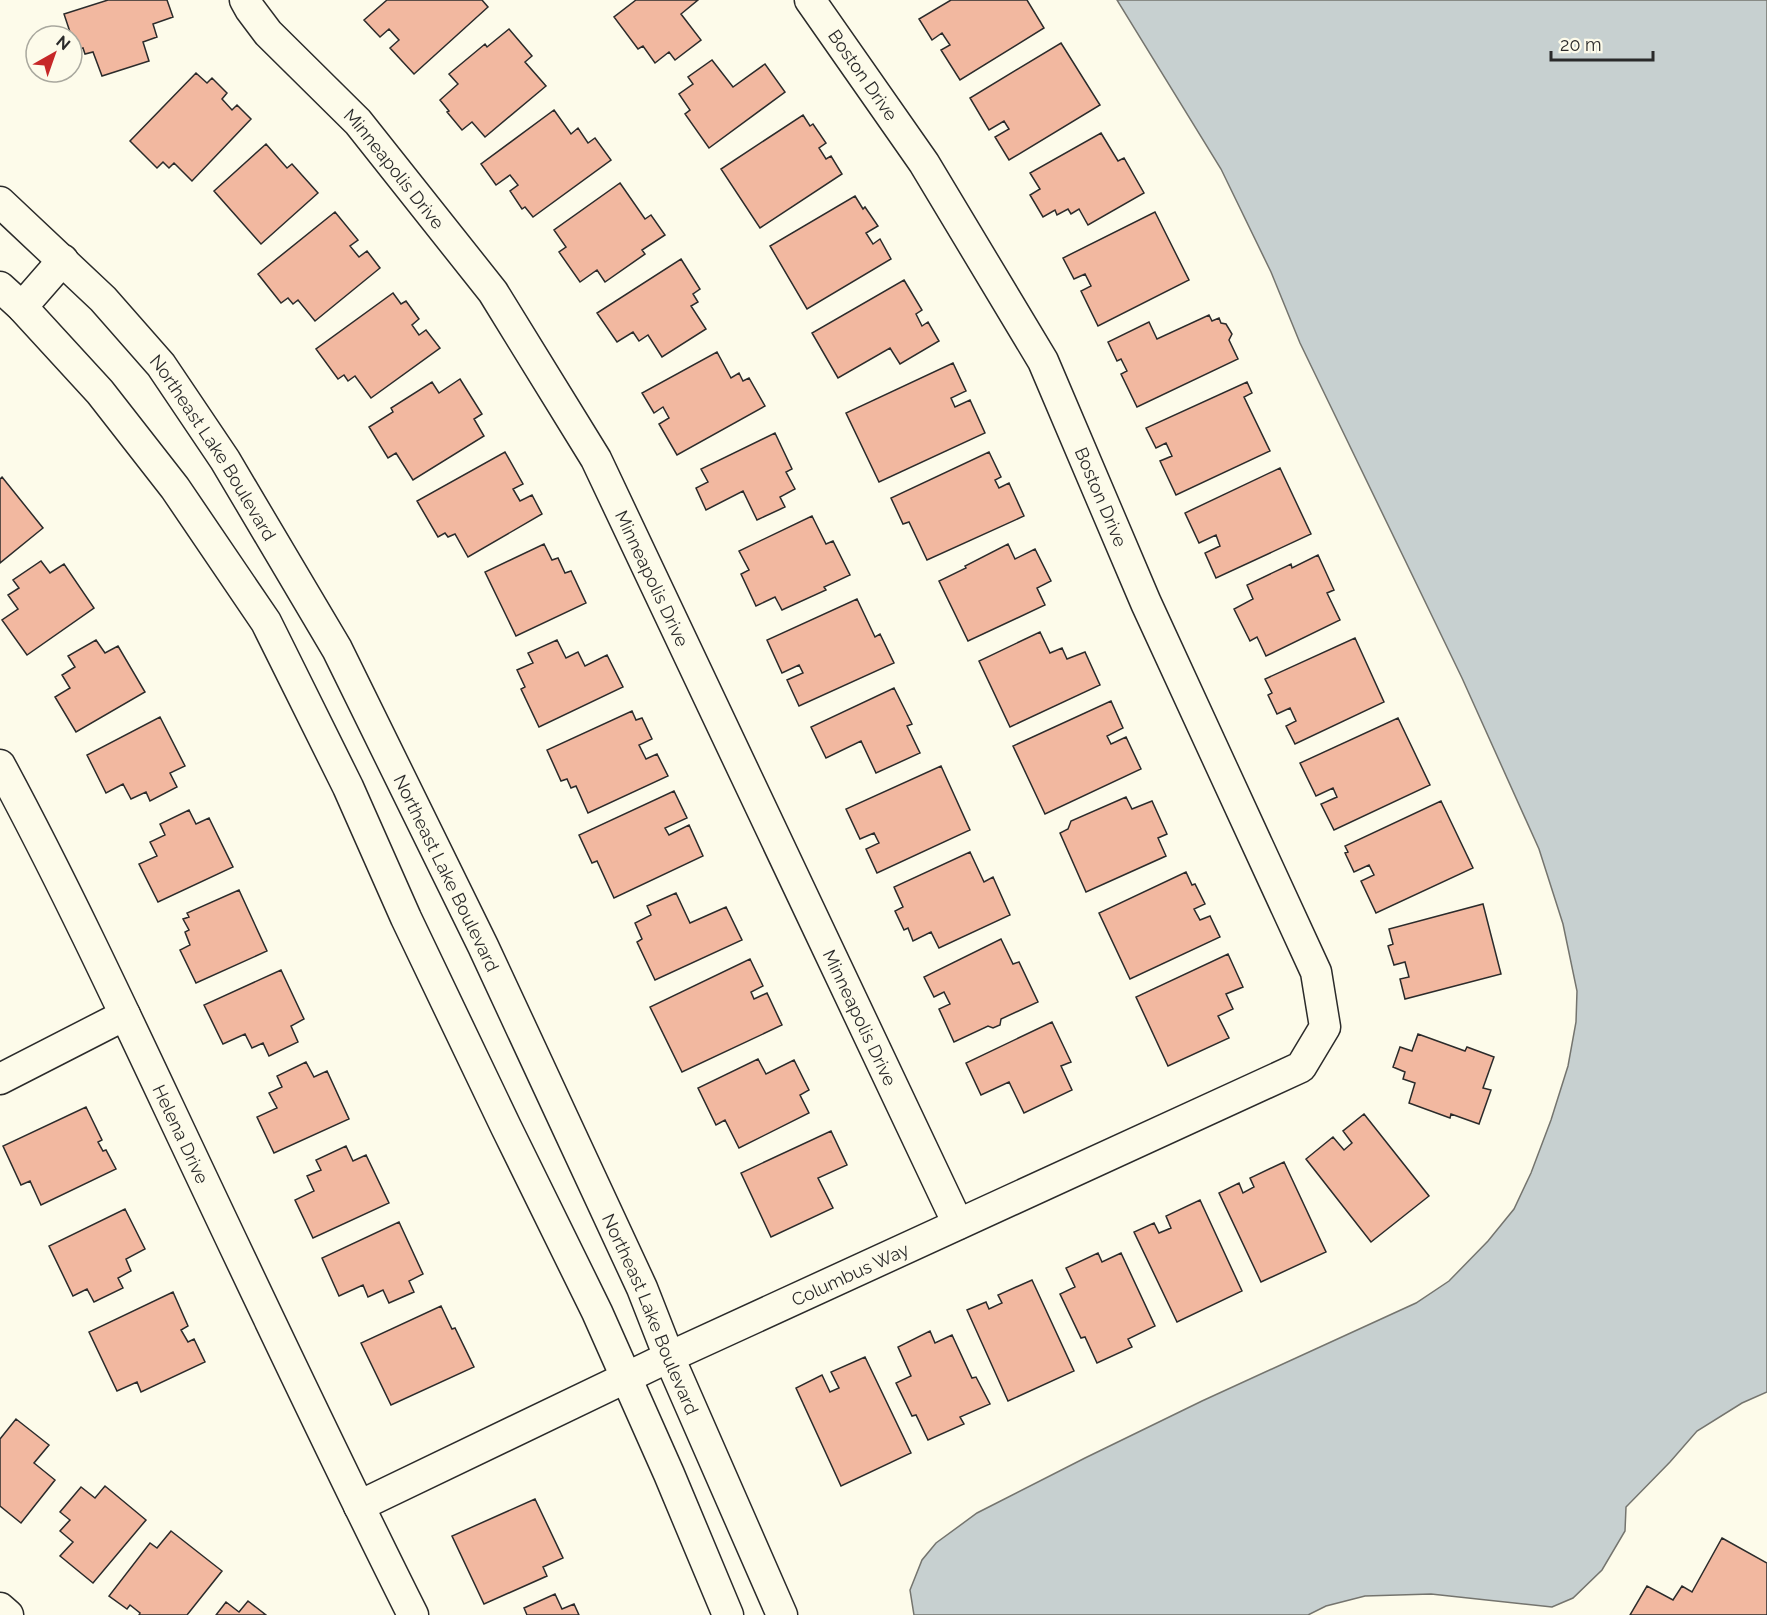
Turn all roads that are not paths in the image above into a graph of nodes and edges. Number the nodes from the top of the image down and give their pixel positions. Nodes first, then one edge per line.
1 (245, 0) edge
2 (810, 0) edge
3 (0, 202) edge
4 (63, 260) junction
5 (0, 287) edge
6 (22, 307) junction
7 (0, 765) edge
8 (125, 1015) junction
9 (1325, 1028) joint
10 (0, 1079) edge
11 (958, 1224) junction
12 (669, 1357) junction
13 (627, 1377) junction
14 (359, 1506) junction
15 (0, 1608) edge
16 (8, 1615) edge
17 (413, 1615) edge
18 (728, 1615) edge
19 (782, 1615) edge

1 - 11 street, Minneapolis Drive
2 - 9 street, Boston Drive
3 - 4 street, Northeast Lake Boulevard
4 - 6 street
4 - 12 street, Northeast Lake Boulevard
5 - 6 street
6 - 13 street
7 - 8 street, Helena Drive
8 - 10 street
8 - 14 street, Helena Drive
9 - 11 street, Columbus Way
11 - 12 street, Columbus Way
12 - 13 street, Columbus Way
12 - 19 street, Northeast Lake Boulevard
13 - 14 street, Columbus Way
13 - 18 street
14 - 17 street, Helena Drive
15 - 16 street

